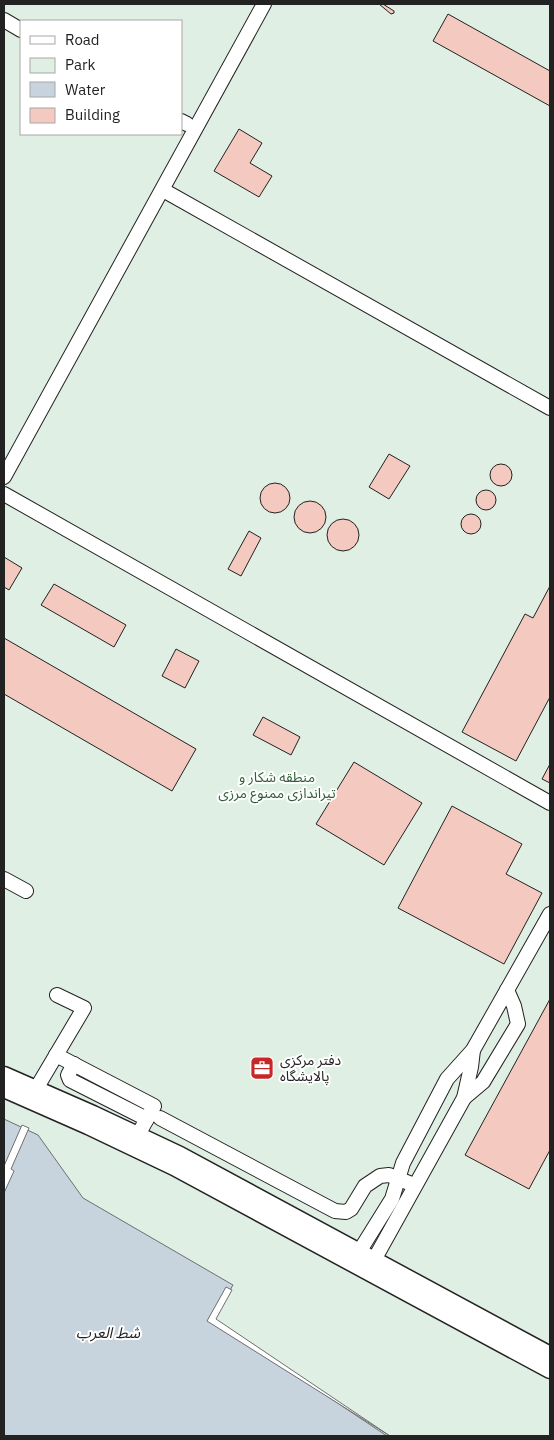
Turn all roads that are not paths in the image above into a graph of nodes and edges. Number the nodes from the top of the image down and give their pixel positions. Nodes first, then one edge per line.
1 (264, 4) edge
2 (4, 20) edge
3 (20, 29) edge
4 (163, 190) junction
5 (550, 408) edge
6 (4, 477) edge
7 (4, 494) edge
8 (550, 803) edge
9 (4, 879) edge
10 (26, 891) dead end
11 (550, 914) edge
12 (507, 990) junction
13 (57, 995) dead end
14 (472, 1050) junction
15 (56, 1054) junction
16 (4, 1075) edge
17 (4, 1089) edge
18 (36, 1089) junction
19 (464, 1098) junction
20 (154, 1118) junction
21 (423, 1123) junction
22 (444, 1133) junction
23 (138, 1135) junction
24 (403, 1163) junction
25 (380, 1176) junction
26 (398, 1179) junction
27 (414, 1185) junction
28 (356, 1258) junction
29 (371, 1266) junction
30 (550, 1355) edge
31 (550, 1370) edge

1 - 4 street
2 - 3 street
4 - 5 street
4 - 6 street
7 - 8 street
9 - 10 street
11 - 12 street
12 - 14 street
12 - 19 street
13 - 15 street
14 - 19 street
14 - 21 street
15 - 18 street
15 - 20 street
16 - 18 main road
17 - 28 main road
18 - 23 main road
19 - 22 street
20 - 23 street
20 - 25 street
21 - 22 street
21 - 24 street
22 - 27 street
23 - 28 main road
24 - 25 street
24 - 26 street
25 - 26 street
26 - 27 street
26 - 28 street
27 - 29 street
28 - 29 main road
29 - 30 main road
29 - 31 main road

